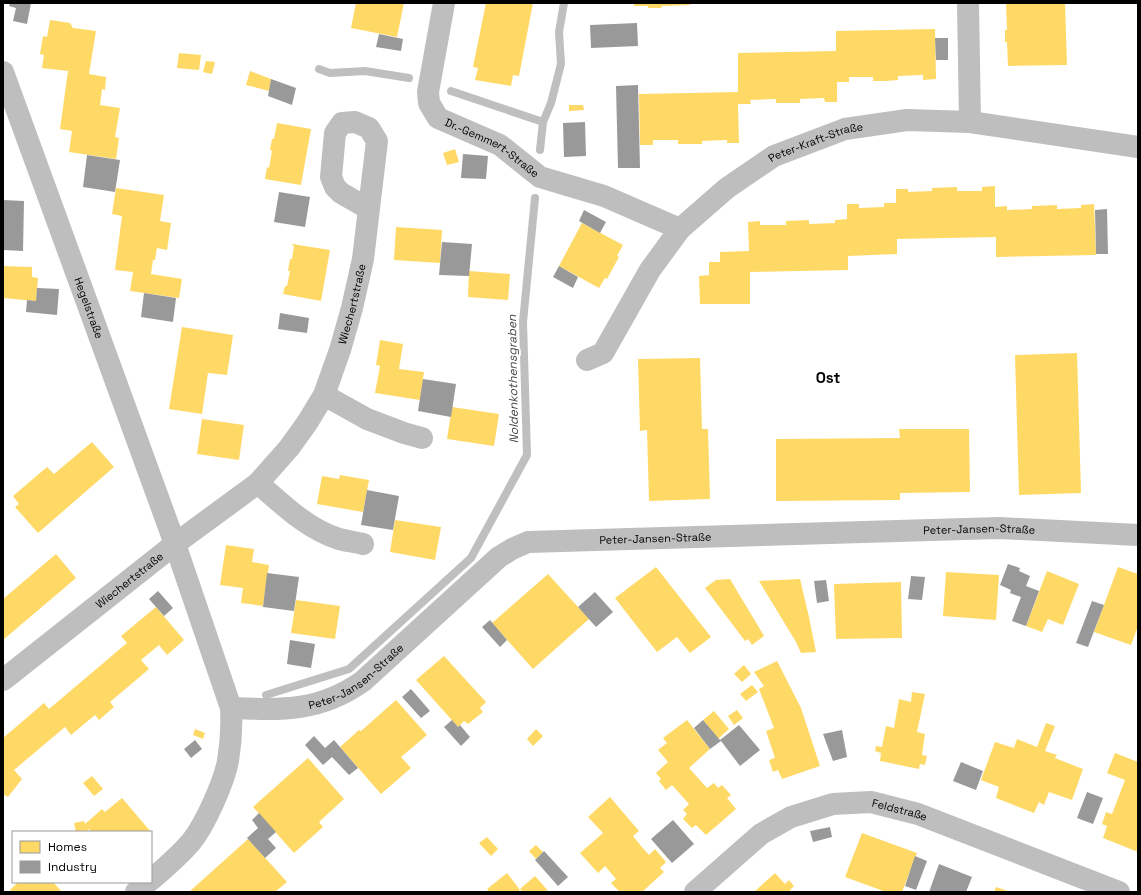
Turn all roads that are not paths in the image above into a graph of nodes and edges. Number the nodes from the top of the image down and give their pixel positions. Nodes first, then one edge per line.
1 (444, 3) edge
2 (968, 3) edge
3 (3, 72) edge
4 (970, 122) junction
5 (1138, 147) edge
6 (369, 209) dead end
7 (680, 229) junction
8 (587, 360) dead end
9 (324, 396) junction
10 (422, 438) dead end
11 (258, 482) junction
12 (1138, 535) edge
13 (175, 544) junction
14 (364, 544) dead end
15 (3, 680) edge
16 (231, 708) junction
17 (152, 879) edge
18 (147, 883) edge
19 (136, 892) edge
20 (695, 892) edge
21 (1119, 892) edge

1 - 7 street, Dr.-Gemmert-Straße
2 - 4 street
3 - 13 street, Hegelstraße
4 - 5 street, Peter-Kraft-Straße
4 - 7 street, Peter-Kraft-Straße
6 - 9 street, Wiechertstraße
7 - 8 street, Peter-Kraft-Straße
9 - 10 street
9 - 11 street, Wiechertstraße
11 - 13 street, Wiechertstraße
11 - 14 street
12 - 16 street, Peter-Jansen-Straße
13 - 15 street, Wiechertstraße
13 - 16 street
16 - 17 street
18 - 19 street
20 - 21 street, Feldstraße

